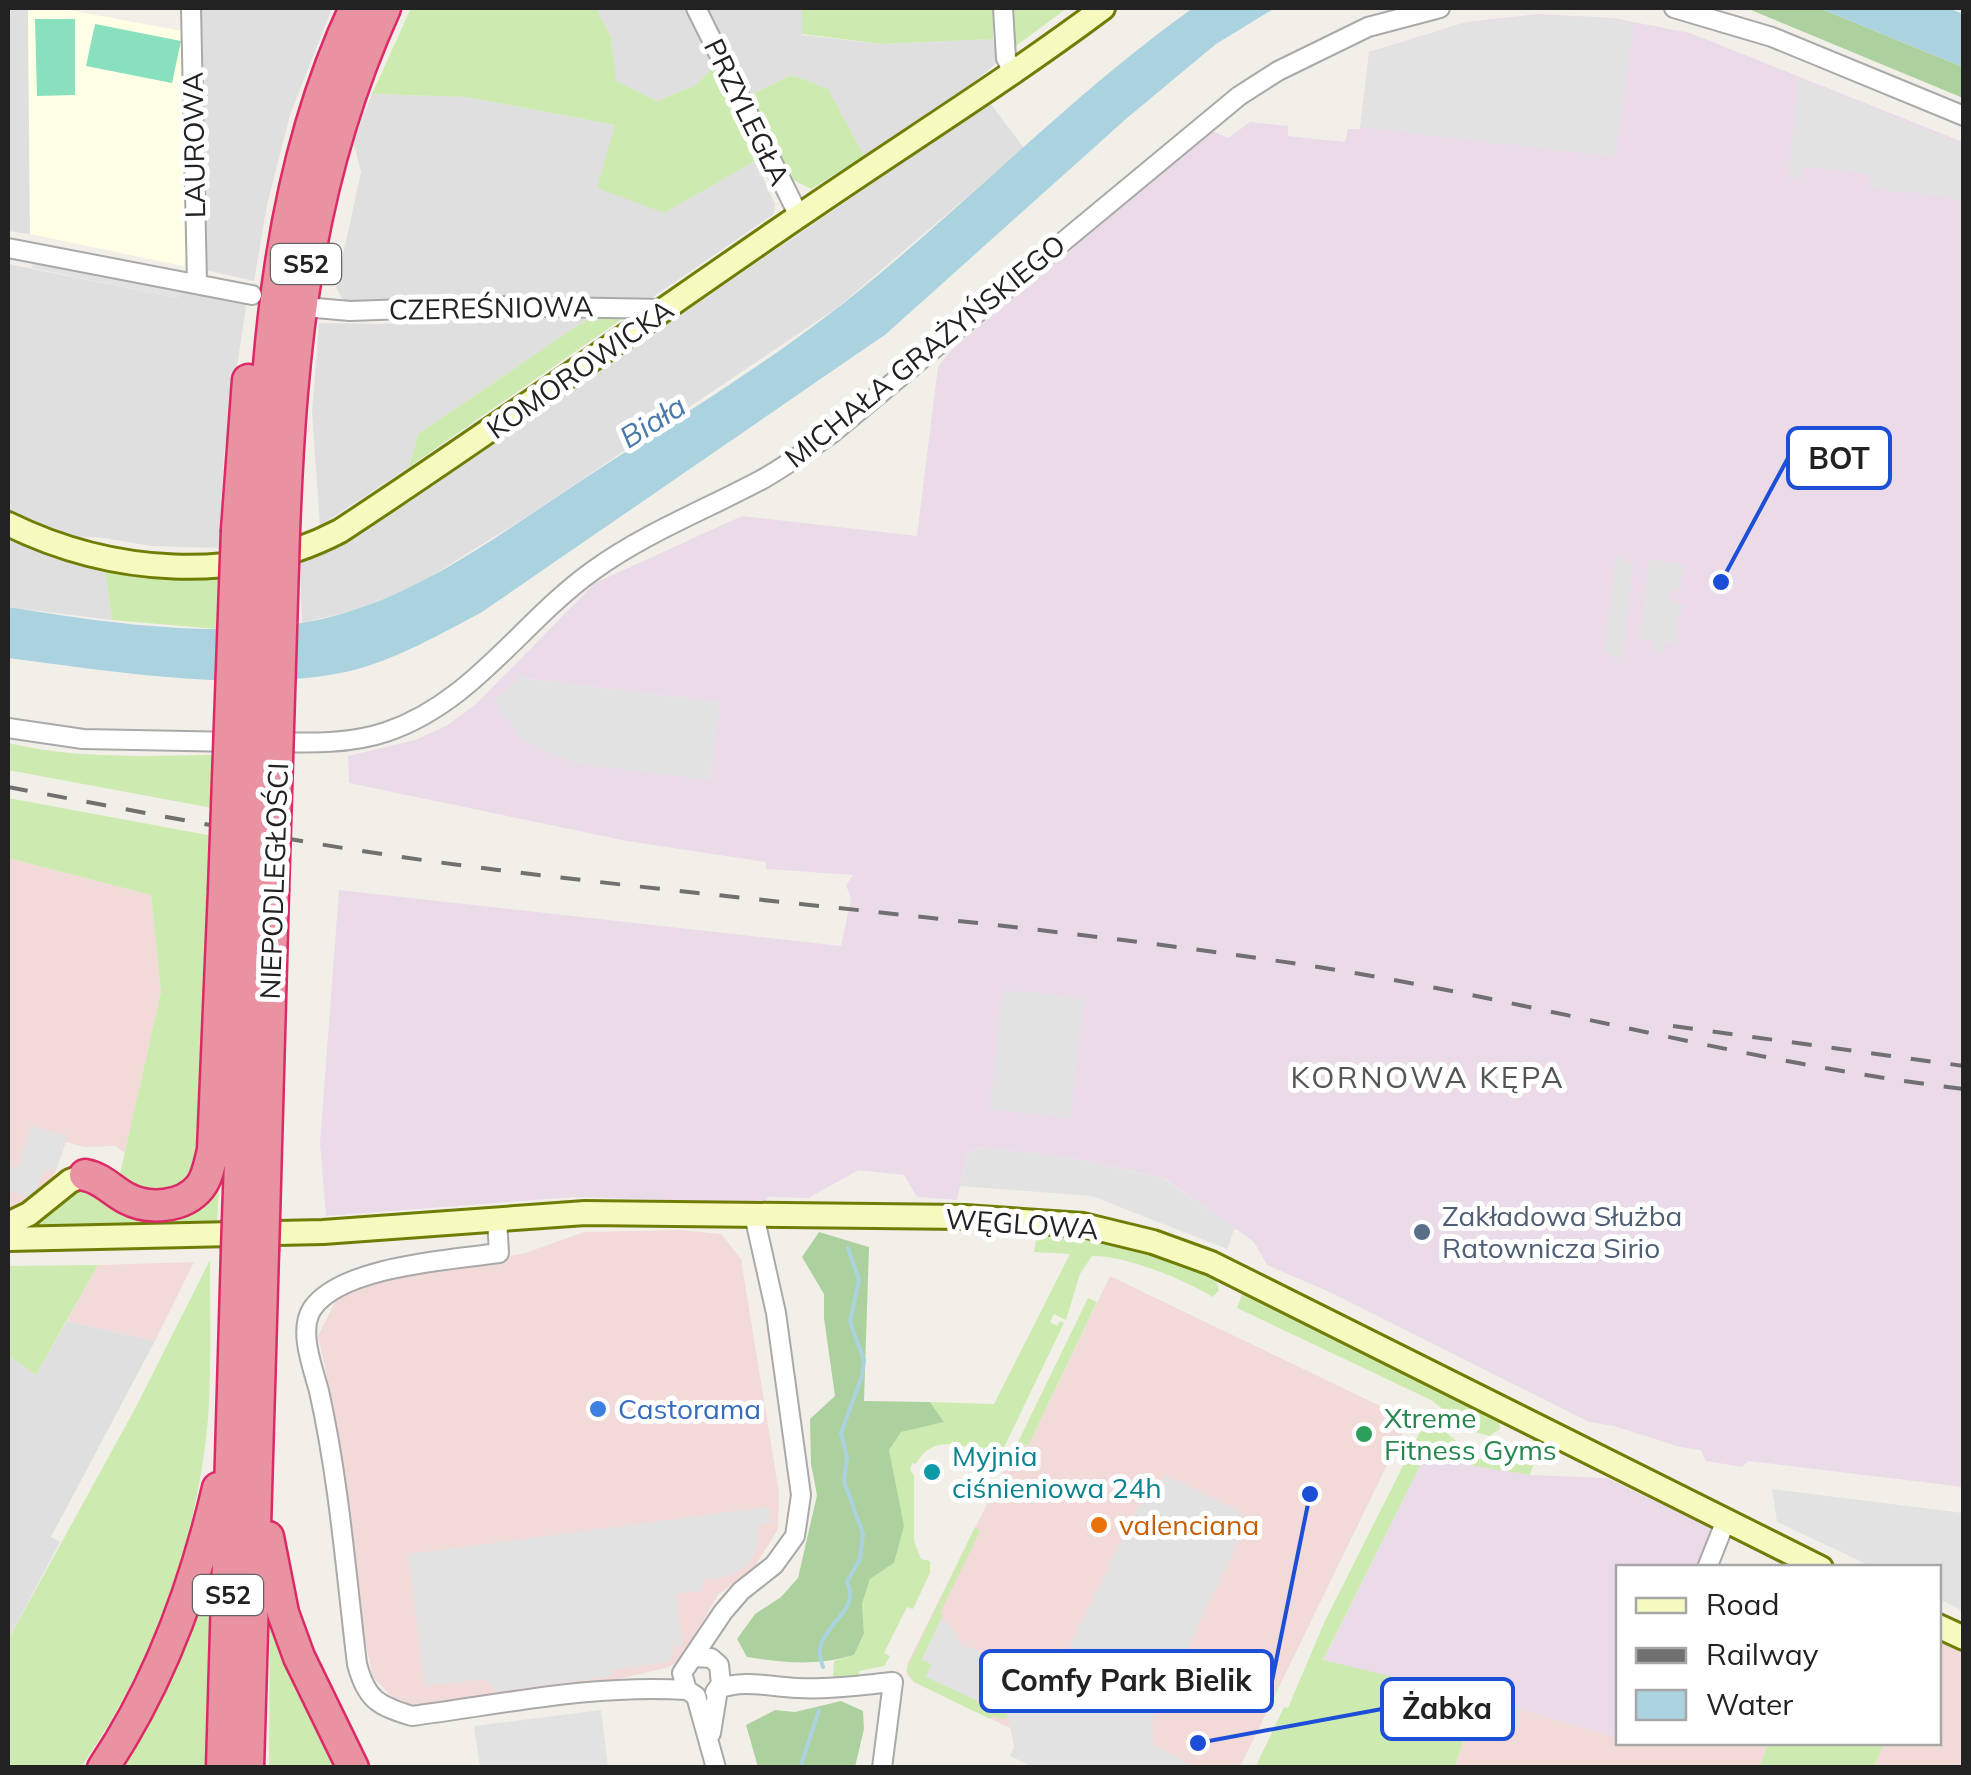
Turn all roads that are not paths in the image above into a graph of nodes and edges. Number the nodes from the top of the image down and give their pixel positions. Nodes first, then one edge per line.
1 (191, 8) edge
2 (356, 8) edge
3 (385, 8) edge
4 (696, 8) edge
5 (1003, 8) edge
6 (1103, 8) edge
7 (1440, 8) edge
8 (1674, 8) edge
9 (1014, 74) junction
10 (1964, 116) edge
11 (799, 216) junction
12 (8, 248) edge
13 (197, 283) junction
14 (252, 296) dead end
15 (316, 308) dead end
16 (665, 309) junction
17 (8, 524) edge
18 (260, 531) junction
19 (8, 728) edge
20 (249, 891) junction
21 (85, 1175) joint
22 (754, 1215) junction
23 (497, 1219) junction
24 (8, 1224) edge
25 (8, 1239) edge
26 (250, 1251) junction
27 (233, 1422) junction
28 (257, 1480) junction
29 (1726, 1520) junction
30 (1708, 1565) edge
31 (1816, 1565) edge
32 (723, 1612) junction
33 (1941, 1627) edge
34 (1964, 1638) edge
35 (690, 1662) junction
36 (717, 1663) junction
37 (773, 1684) junction
38 (616, 1688) junction
39 (718, 1690) junction
40 (691, 1693) junction
41 (710, 1748) junction
42 (103, 1768) edge
43 (222, 1768) edge
44 (248, 1768) edge
45 (353, 1768) edge
46 (716, 1768) edge
47 (882, 1768) edge

1 - 13 street, LAUROWA
2 - 18 highway, NIEPODLEGŁOŚCI / S52
3 - 18 highway, NIEPODLEGŁOŚCI / S52
4 - 11 street, PRZYLEGŁA
5 - 9 street
6 - 9 street, KOMOROWICKA
7 - 19 street, MICHAŁA GRAŻYŃSKIEGO
8 - 10 street
9 - 11 street, KOMOROWICKA
11 - 16 street, KOMOROWICKA
12 - 13 street
13 - 14 street
15 - 16 street, CZEREŚNIOWA
16 - 17 street, KOMOROWICKA
18 - 20 highway, NIEPODLEGŁOŚCI / S52, bridge
20 - 21 highway
20 - 26 highway, NIEPODLEGŁOŚCI / S52, bridge
21 - 24 street
22 - 23 street, WĘGLOWA
22 - 29 street, WĘGLOWA
22 - 32 street
23 - 25 street, WĘGLOWA
23 - 38 street
26 - 27 highway, NIEPODLEGŁOŚCI / S52
26 - 28 highway, NIEPODLEGŁOŚCI / S52
27 - 42 highway
27 - 43 highway, NIEPODLEGŁOŚCI / S52
28 - 44 highway, NIEPODLEGŁOŚCI / S52
28 - 45 highway
29 - 30 street
29 - 31 street, WĘGLOWA
32 - 35 street
32 - 36 street
33 - 34 street
35 - 36 street
35 - 38 street
35 - 40 street
36 - 37 street
36 - 39 street
37 - 39 street
37 - 47 street
38 - 40 street
39 - 40 street
39 - 41 street
40 - 41 street
41 - 46 street

